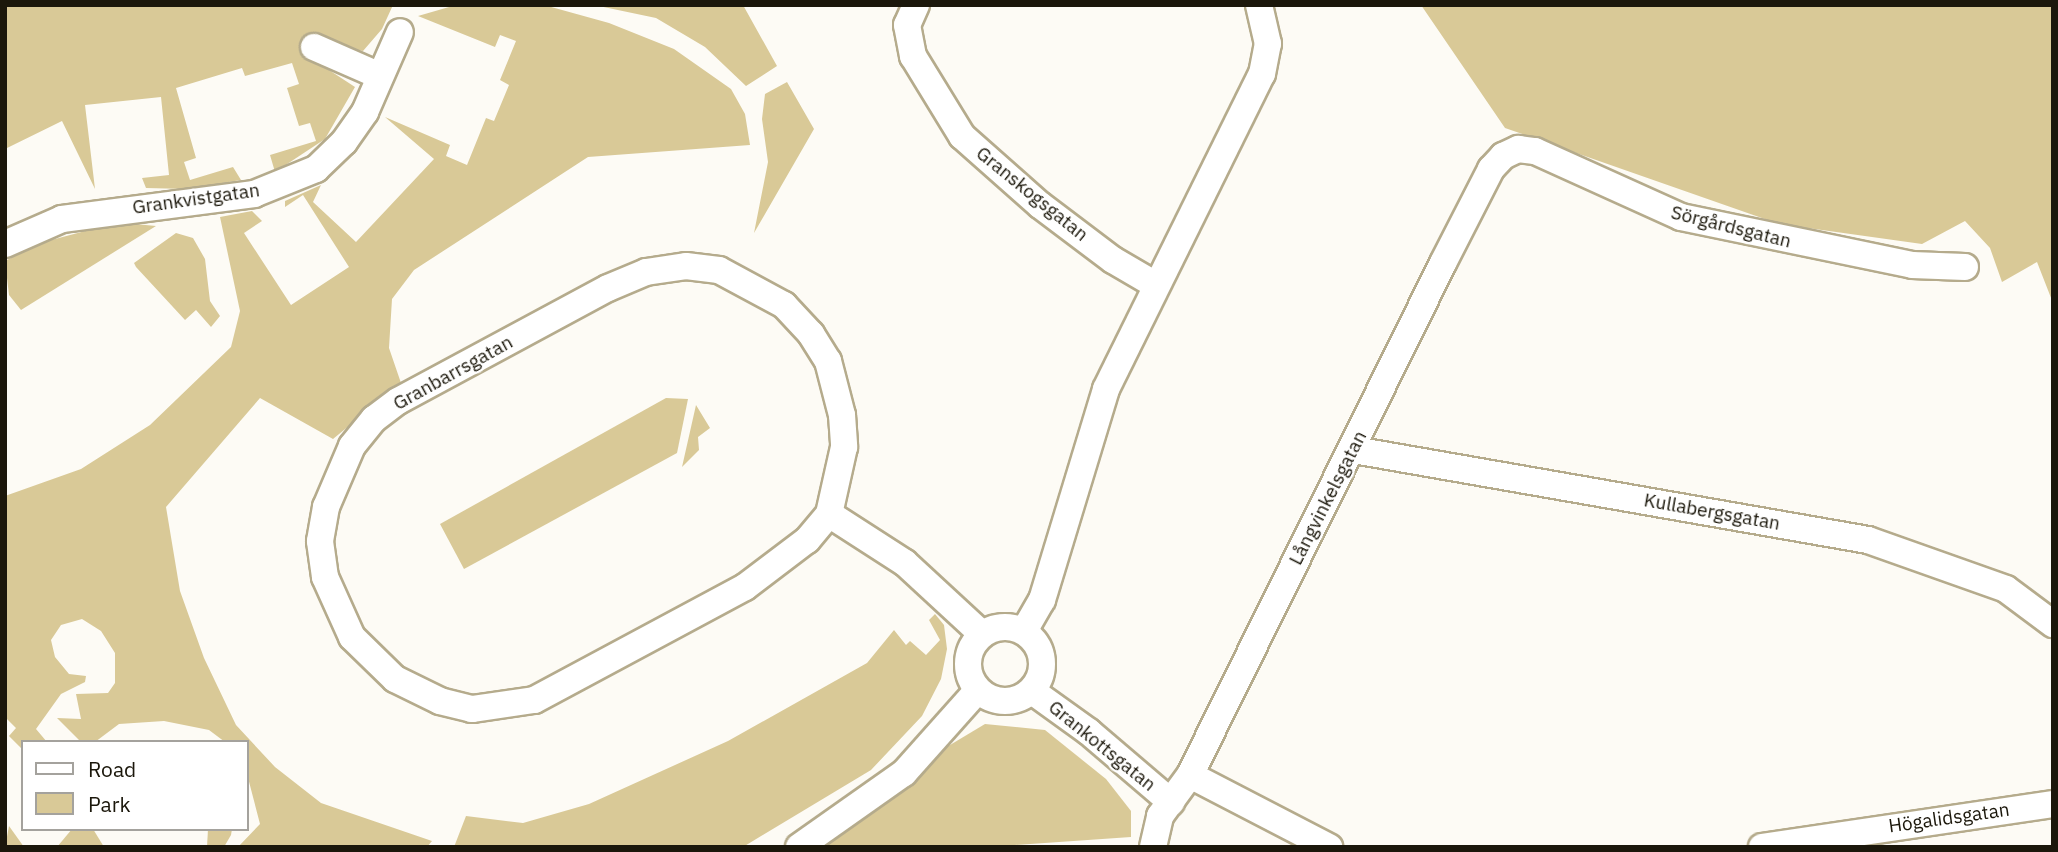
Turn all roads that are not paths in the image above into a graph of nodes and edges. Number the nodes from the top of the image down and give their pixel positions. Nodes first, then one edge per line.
1 (916, 5) edge
2 (1259, 5) edge
3 (400, 32) dead end
4 (314, 47) dead end
5 (380, 76) junction
6 (1509, 153) joint
7 (5, 243) edge
8 (1965, 267) dead end
9 (1156, 285) junction
10 (1353, 450) junction
11 (829, 514) junction
12 (2053, 624) edge
13 (1024, 631) junction
14 (982, 634) junction
15 (978, 690) junction
16 (1032, 691) junction
17 (1190, 775) junction
18 (1171, 802) junction
19 (2053, 804) edge
20 (799, 847) edge
21 (1153, 847) edge
22 (1329, 847) edge
23 (1762, 847) edge

1 - 9 street, Granskogsgatan
2 - 9 street
3 - 5 street, Grankvistgatan
4 - 5 street
5 - 7 street, Grankvistgatan
6 - 8 street, Sörgårdsgatan
6 - 10 street, Långvinkelsgatan
9 - 13 street
10 - 12 street, Kullabergsgatan
10 - 17 street, Långvinkelsgatan
11 - 11 street, Granbarrsgatan
11 - 14 street
13 - 14 street
13 - 16 street
14 - 15 street
15 - 16 street
15 - 20 street
16 - 18 street, Grankottsgatan
17 - 18 street, Långvinkelsgatan
17 - 22 street
18 - 21 street, Långvinkelsgatan
19 - 23 street, Högalidsgatan

